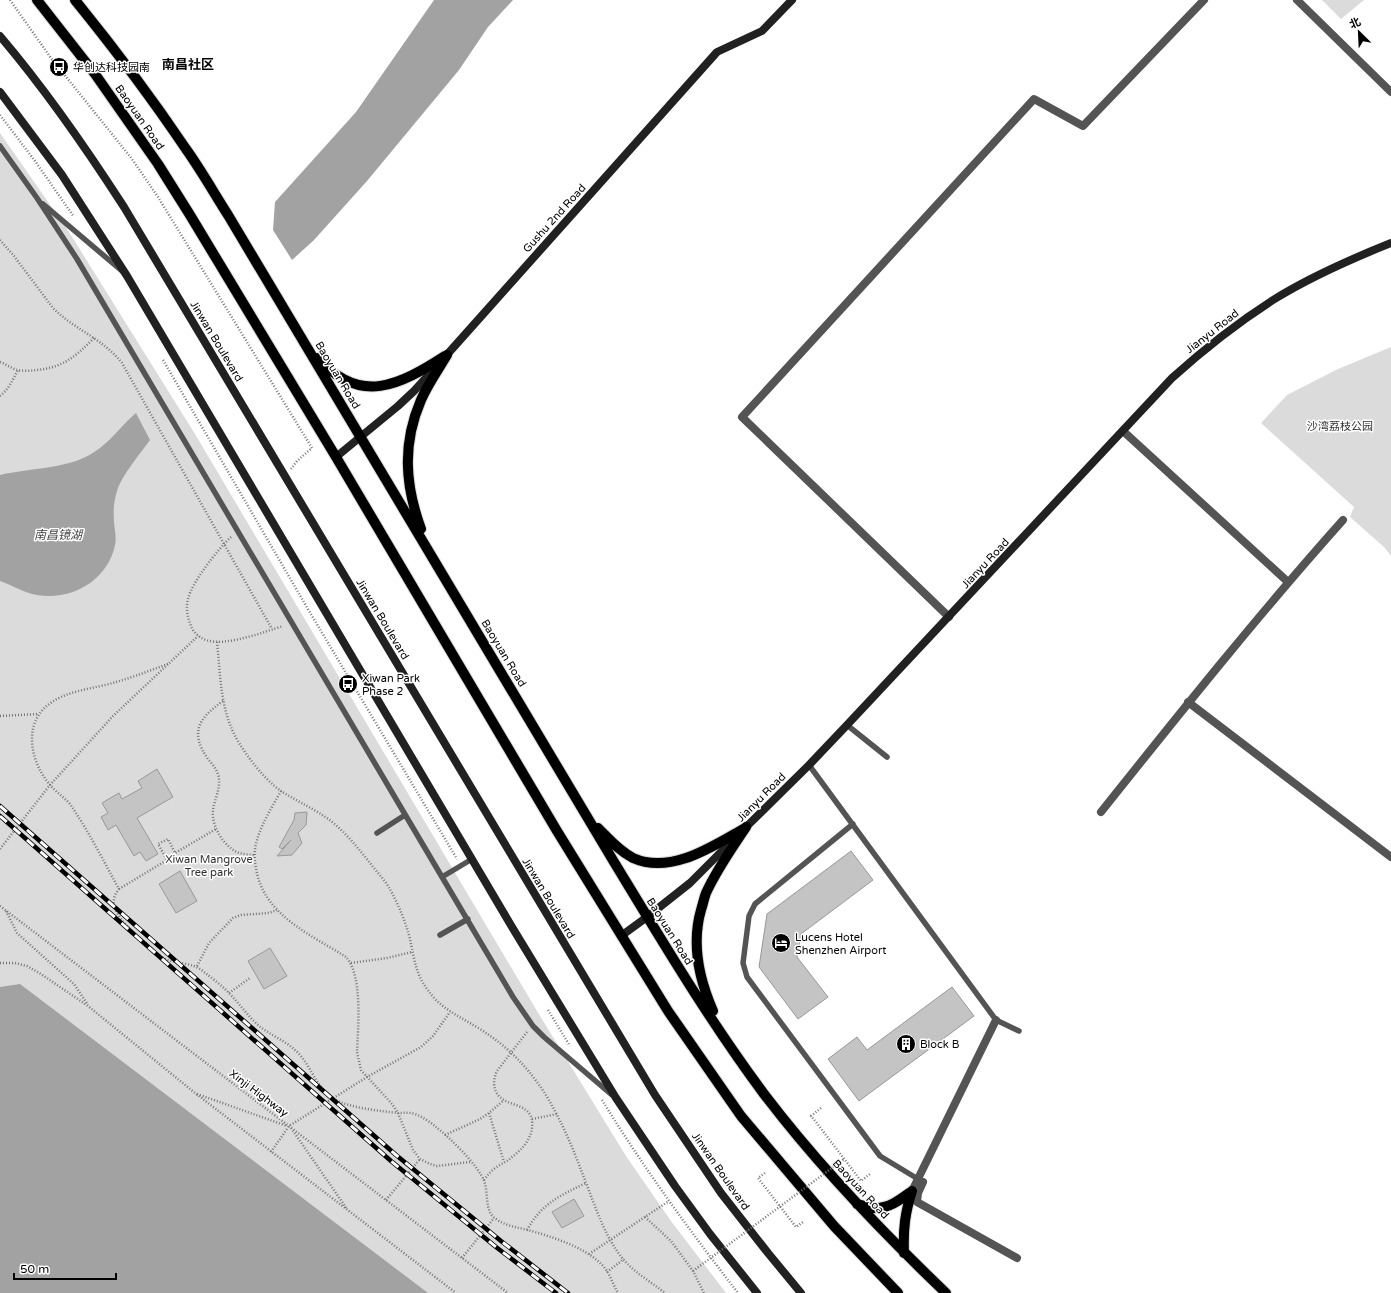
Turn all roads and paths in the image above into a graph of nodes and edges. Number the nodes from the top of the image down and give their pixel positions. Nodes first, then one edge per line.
1 (10, 0) edge
2 (37, 0) edge
3 (75, 0) edge
4 (792, 0) edge
5 (1204, 0) edge
6 (1297, 0) edge
7 (0, 36) edge
8 (0, 92) edge
9 (1391, 92) edge
10 (1, 149) edge
11 (37, 198) junction
12 (0, 240) edge
13 (1391, 243) edge
14 (127, 276) junction
15 (94, 338) junction
16 (304, 343) junction
17 (447, 355) junction
18 (0, 362) edge
19 (18, 370) junction
20 (0, 396) edge
21 (1123, 431) junction
22 (361, 437) junction
23 (336, 457) junction
24 (297, 461) dead end
25 (1343, 520) dead end
26 (238, 532) junction
27 (224, 544) junction
28 (430, 553) junction
29 (1288, 582) junction
30 (949, 617) junction
31 (292, 623) junction
32 (272, 629) junction
33 (198, 636) junction
34 (217, 642) junction
35 (168, 664) junction
36 (223, 701) junction
37 (1188, 702) junction
38 (38, 714) junction
39 (0, 716) edge
40 (847, 725) junction
41 (887, 757) dead end
42 (809, 765) junction
43 (50, 785) junction
44 (281, 791) junction
45 (1101, 812) dead end
46 (585, 813) junction
47 (405, 815) junction
48 (853, 824) junction
49 (746, 827) junction
50 (216, 829) junction
51 (376, 833) dead end
52 (0, 849) edge
53 (254, 855) junction
54 (1391, 857) edge
55 (472, 859) junction
56 (442, 877) junction
57 (119, 889) junction
58 (0, 906) edge
59 (6, 910) junction
60 (277, 910) junction
61 (648, 917) junction
62 (468, 919) junction
63 (440, 935) dead end
64 (621, 936) junction
65 (412, 952) junction
66 (0, 963) edge
67 (351, 963) junction
68 (197, 966) junction
69 (250, 978) dead end
70 (229, 993) junction
71 (88, 1006) junction
72 (450, 1012) junction
73 (996, 1020) junction
74 (533, 1026) junction
75 (1019, 1031) dead end
76 (727, 1042) junction
77 (512, 1052) junction
78 (367, 1077) junction
79 (194, 1093) junction
80 (616, 1098) junction
81 (334, 1099) junction
82 (504, 1100) junction
83 (821, 1108) dead end
84 (398, 1112) junction
85 (489, 1113) junction
86 (557, 1114) junction
87 (532, 1119) junction
88 (289, 1126) junction
89 (445, 1135) junction
90 (271, 1152) junction
91 (420, 1159) junction
92 (844, 1159) junction
93 (470, 1162) junction
94 (504, 1163) junction
95 (765, 1173) dead end
96 (870, 1174) dead end
97 (484, 1180) junction
98 (920, 1180) junction
99 (586, 1183) junction
100 (915, 1192) junction
101 (386, 1200) junction
102 (670, 1201) dead end
103 (857, 1204) junction
104 (780, 1207) junction
105 (349, 1212) junction
106 (645, 1217) junction
107 (494, 1218) junction
108 (803, 1222) dead end
109 (527, 1230) junction
110 (611, 1239) junction
111 (904, 1253) junction
112 (589, 1254) junction
113 (462, 1258) junction
114 (1016, 1258) dead end
115 (624, 1259) junction
116 (693, 1271) junction
117 (607, 1272) junction
118 (456, 1293) edge
119 (508, 1293) edge
120 (618, 1293) edge
121 (665, 1293) edge
122 (704, 1293) edge
123 (756, 1293) edge
124 (801, 1293) edge
125 (898, 1293) edge
126 (946, 1293) edge

1 - 24 path
2 - 23 main road, Baoyuan Road
3 - 16 main road, Baoyuan Road
4 - 17 main road, Gushu 2nd Road
5 - 30 street
6 - 9 street
7 - 124 main road, Jinwan Boulevard
8 - 14 main road
10 - 11 lane
11 - 14 lane
11 - 26 lane
12 - 15 path
13 - 21 main road, Jianyu Road
14 - 55 main road
15 - 19 path
15 - 27 path
16 - 17 main road
16 - 22 main road, Baoyuan Road
17 - 22 main road, Gushu 2nd Road
17 - 28 main road
18 - 19 path
19 - 20 path
21 - 29 street
21 - 30 main road, Jianyu Road
22 - 23 main road, Gushu 2nd Road
22 - 28 main road, Baoyuan Road
23 - 64 main road, Baoyuan Road
25 - 29 street
26 - 27 path
26 - 31 lane
27 - 32 path
27 - 33 path
28 - 46 main road, Baoyuan Road
29 - 37 street
30 - 40 main road, Jianyu Road
31 - 32 path
31 - 47 lane
32 - 34 path
33 - 34 path
33 - 35 path
34 - 36 path
35 - 38 path
35 - 43 path
36 - 44 path
36 - 50 path
37 - 45 street
37 - 54 street
38 - 39 path
38 - 43 path
40 - 41 lane
40 - 42 main road, Jianyu Road
42 - 48 lane
42 - 49 main road, Jianyu Road
43 - 52 path
43 - 57 path
44 - 53 path
44 - 65 path
46 - 49 main road
46 - 61 main road, Baoyuan Road
47 - 51 lane
47 - 56 lane
48 - 73 lane
48 - 98 lane
49 - 61 main road, Jianyu Road
49 - 76 main road
50 - 53 path
50 - 57 path
53 - 60 path
55 - 56 lane
55 - 80 main road
56 - 62 lane
57 - 68 path
58 - 59 path, Xinji Highway
59 - 71 path
59 - 88 path, Xinji Highway
60 - 67 path
60 - 68 path
61 - 64 main road, Jianyu Road
61 - 76 main road, Baoyuan Road
62 - 63 lane
62 - 74 lane
64 - 125 main road, Baoyuan Road
65 - 67 path
65 - 72 path
66 - 71 path
67 - 78 path
68 - 70 path
69 - 70 path
70 - 81 path
71 - 79 path
72 - 77 path
72 - 78 path
73 - 75 lane
73 - 98 street
74 - 77 path
74 - 80 lane
76 - 103 main road, Baoyuan Road
77 - 82 path
77 - 86 path
78 - 81 path
78 - 84 path
79 - 88 path
79 - 90 path
80 - 123 main road
81 - 84 path
81 - 88 path
82 - 85 path
82 - 87 path
83 - 92 path
84 - 89 path
84 - 91 path
85 - 89 path
85 - 94 path
86 - 87 path
86 - 99 path
87 - 94 path
88 - 90 path
88 - 101 path, Xinji Highway
88 - 105 path
89 - 93 path
90 - 105 path
91 - 93 path
91 - 101 path
92 - 96 path
92 - 104 path, bridge
93 - 97 path
94 - 97 path
95 - 104 path
97 - 107 path
98 - 100 street
99 - 109 path
99 - 110 path
100 - 103 main road
100 - 111 main road
100 - 114 street
101 - 113 path, Xinji Highway
102 - 106 path
103 - 111 main road, Baoyuan Road
104 - 108 path
104 - 116 path, bridge
105 - 118 path
106 - 110 path
106 - 116 path
107 - 109 path
107 - 113 path
109 - 112 path
110 - 112 path
110 - 115 path
111 - 126 main road, Baoyuan Road
112 - 117 path
113 - 119 path, Xinji Highway
115 - 117 path
115 - 121 path
116 - 122 path
117 - 120 path

